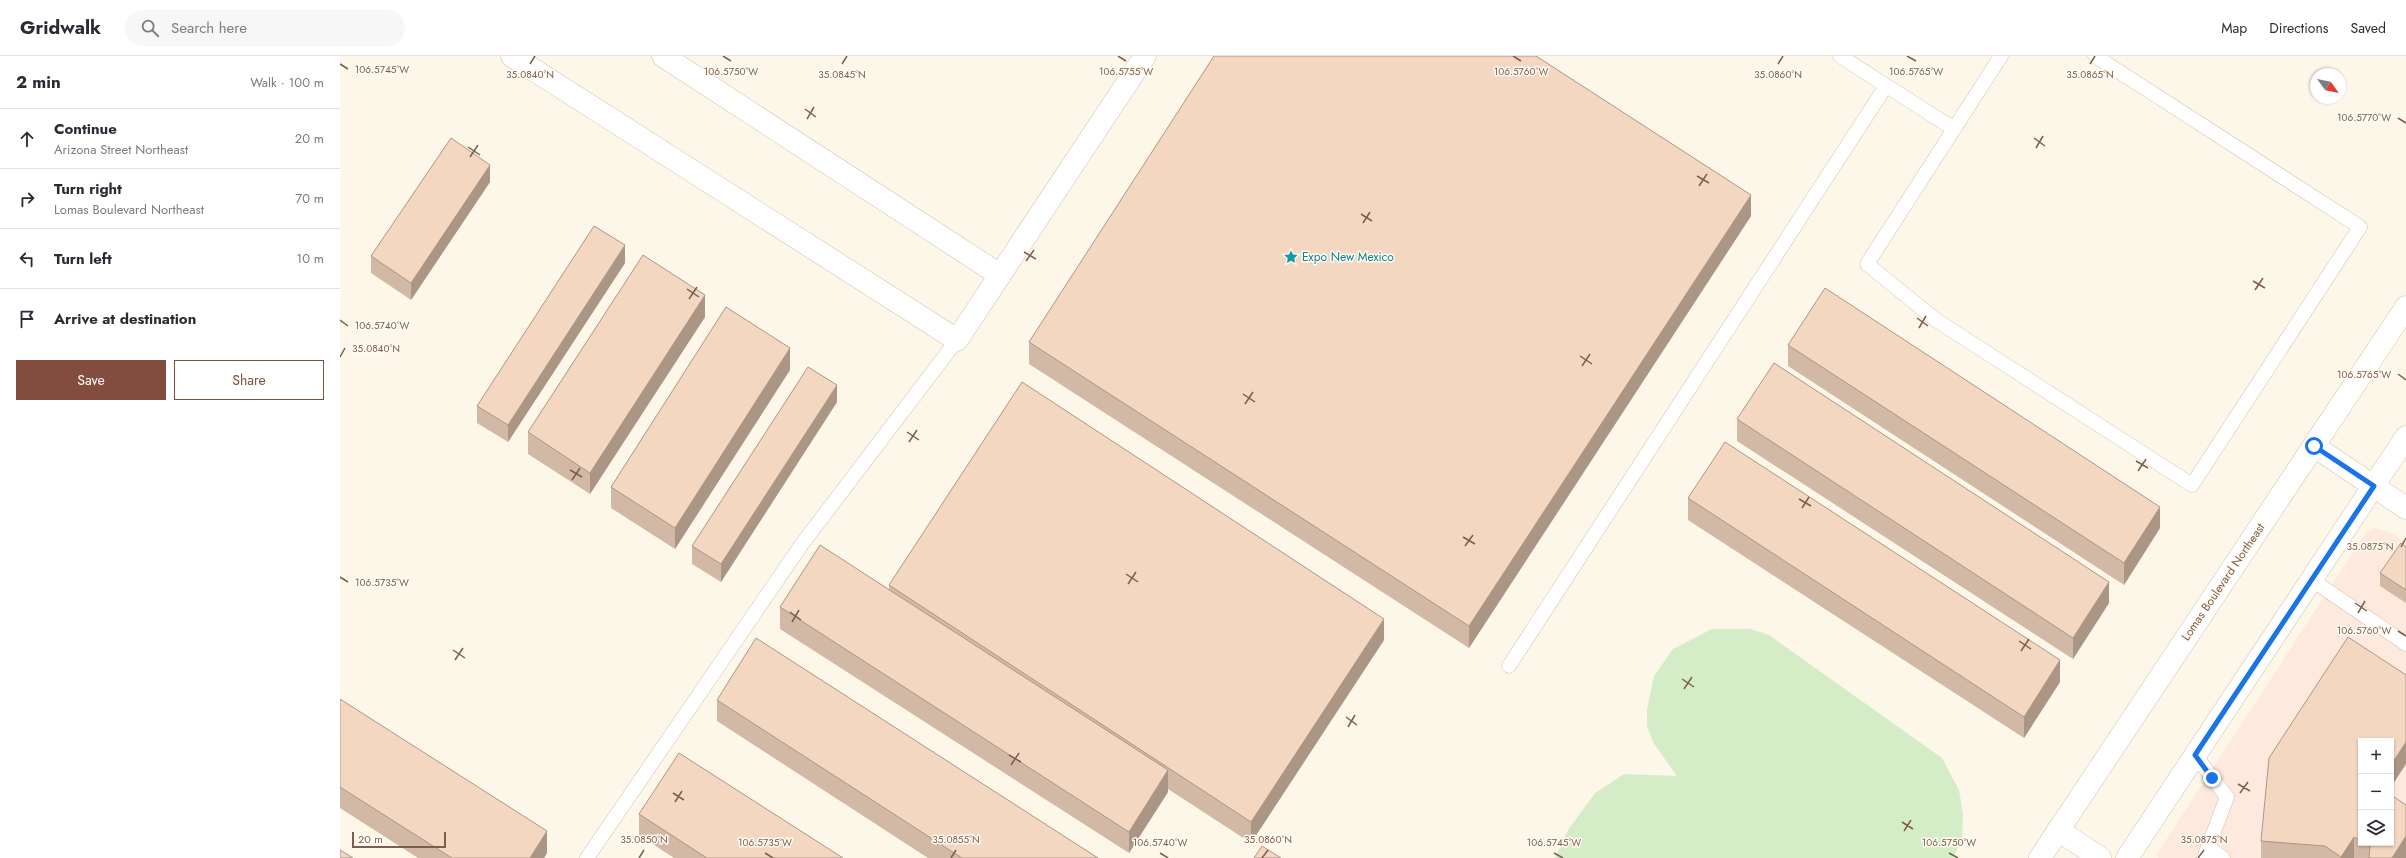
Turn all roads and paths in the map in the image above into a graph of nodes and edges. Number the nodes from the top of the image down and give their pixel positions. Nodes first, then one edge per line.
1 (512, 56) edge
2 (663, 56) edge
3 (1145, 56) edge
4 (1840, 56) edge
5 (2001, 56) edge
6 (2095, 56) edge
7 (1886, 86) junction
8 (1954, 129) junction
9 (1000, 275) junction
10 (2406, 307) edge
11 (957, 340) junction
12 (2406, 437) edge
13 (2314, 446) junction
14 (2374, 486) junction
15 (2406, 508) edge
16 (2312, 580) junction
17 (2406, 644) edge
18 (1509, 666) dead end
19 (2195, 755) junction
20 (2058, 830) junction
21 (2206, 852) edge
22 (587, 858) edge
23 (2040, 858) edge
24 (2100, 858) edge
25 (2127, 858) edge
26 (2224, 858) edge

1 - 11 street
2 - 9 street
3 - 9 street
4 - 7 lane
5 - 8 lane
6 - 8 lane
7 - 8 lane
7 - 18 lane
9 - 11 street
10 - 13 street, Lomas Boulevard Northeast
11 - 22 lane
12 - 14 street
13 - 14 street
13 - 20 street, Lomas Boulevard Northeast
14 - 15 street
14 - 16 street
16 - 17 lane
16 - 19 street
19 - 21 lane
19 - 25 street
20 - 23 street, Lomas Boulevard Northeast
20 - 24 street
21 - 26 lane

